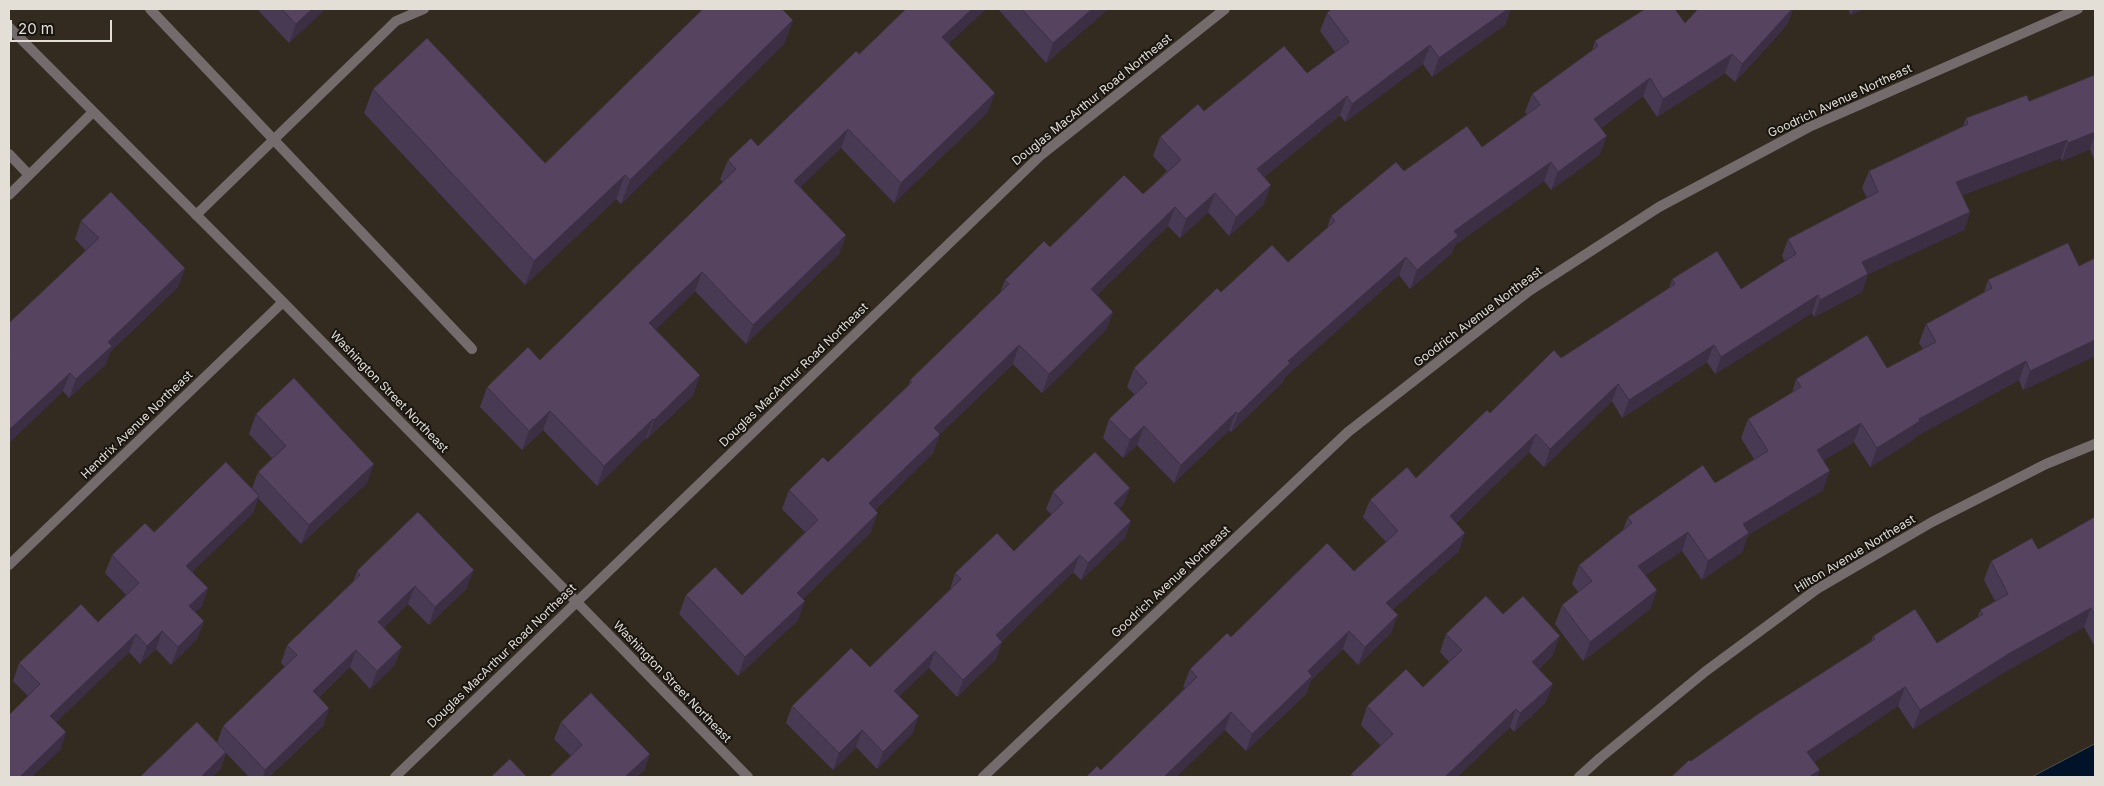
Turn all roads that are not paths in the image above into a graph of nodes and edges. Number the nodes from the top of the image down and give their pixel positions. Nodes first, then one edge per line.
1 (150, 9) edge
2 (424, 9) edge
3 (1225, 9) edge
4 (2078, 9) edge
5 (9, 27) edge
6 (93, 112) junction
7 (274, 140) junction
8 (9, 154) edge
9 (29, 175) junction
10 (9, 195) edge
11 (196, 215) junction
12 (283, 302) junction
13 (472, 349) dead end
14 (2095, 444) edge
15 (9, 566) edge
16 (576, 601) junction
17 (394, 777) edge
18 (748, 777) edge
19 (983, 777) edge
20 (1579, 777) edge

1 - 7 street
2 - 7 street
3 - 16 street, Douglas MacArthur Road Northeast
4 - 19 street, Goodrich Avenue Northeast
5 - 6 street, Washington Street Northeast
6 - 9 street
6 - 11 street, Washington Street Northeast
7 - 11 street
7 - 13 street
8 - 9 street
9 - 10 street
11 - 12 street, Washington Street Northeast
12 - 15 street, Hendrix Avenue Northeast
12 - 16 street, Washington Street Northeast
14 - 20 street, Hilton Avenue Northeast
16 - 17 street, Douglas MacArthur Road Northeast
16 - 18 street, Washington Street Northeast

